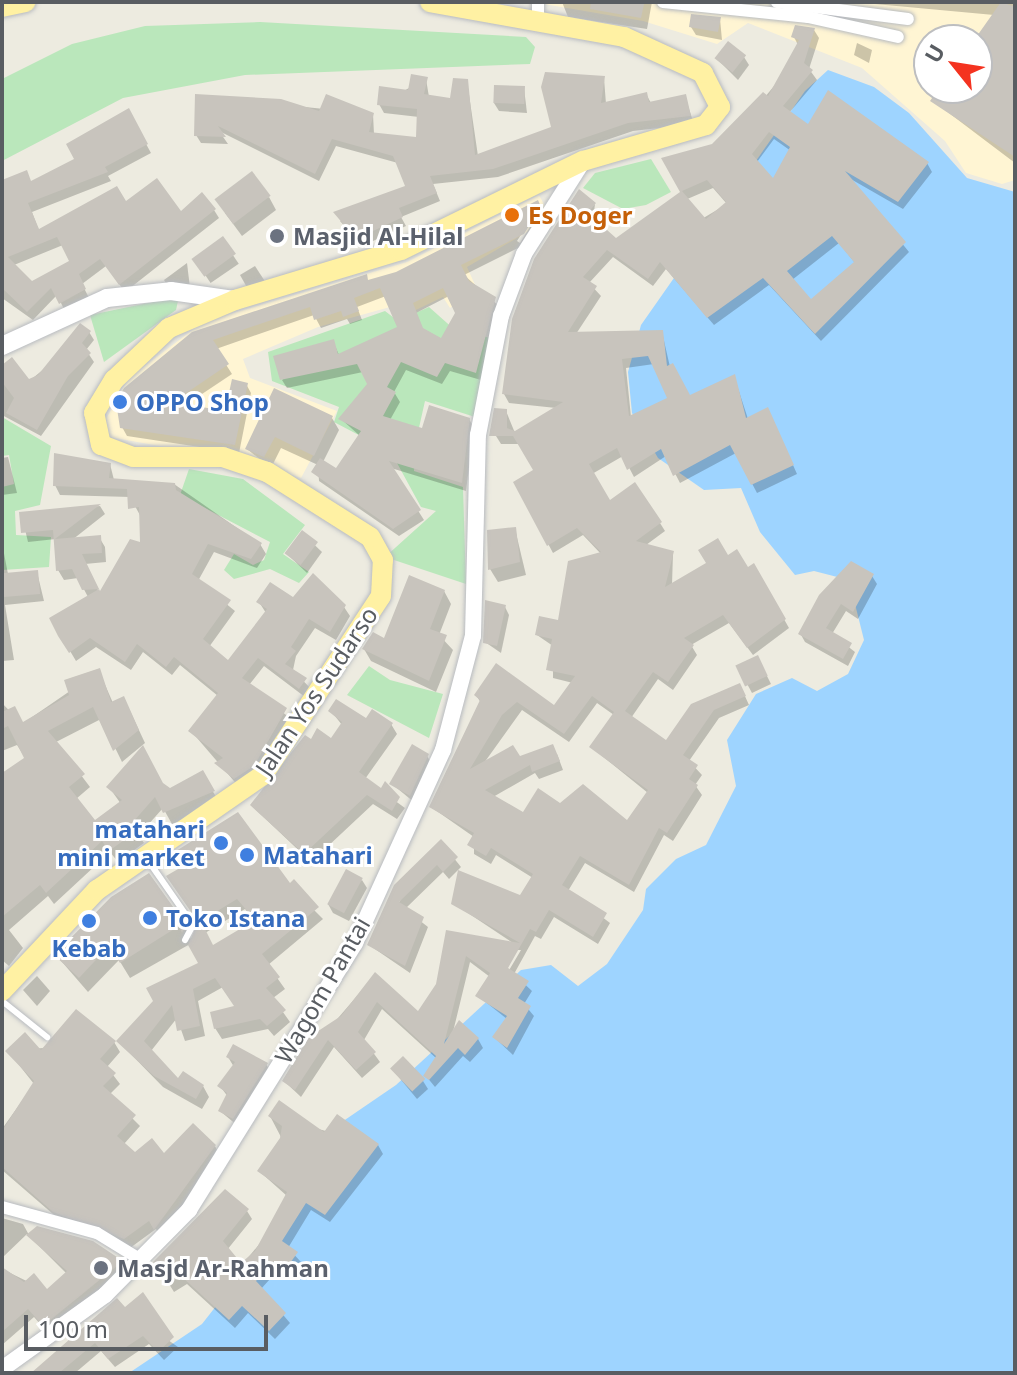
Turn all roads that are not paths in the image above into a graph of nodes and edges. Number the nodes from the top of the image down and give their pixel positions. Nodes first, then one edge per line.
1 (25, 2) edge
2 (430, 2) edge
3 (671, 2) edge
4 (777, 2) edge
5 (2, 7) edge
6 (511, 9) edge
7 (538, 11) edge
8 (811, 12) junction
9 (908, 19) dead end
10 (898, 37) dead end
11 (583, 161) junction
12 (235, 300) junction
13 (2, 346) edge
14 (147, 859) junction
15 (185, 940) dead end
16 (2, 991) edge
17 (2, 1001) edge
18 (47, 1037) dead end
19 (2, 1207) edge
20 (141, 1260) junction
21 (2, 1369) edge

1 - 5 main road
2 - 6 main road, Jalan Yos Sudarso
3 - 8 street
4 - 8 street
6 - 7 main road, Jalan Yos Sudarso
7 - 11 main road, Jalan Yos Sudarso
8 - 9 street
8 - 10 street
11 - 12 main road, Jalan Yos Sudarso
11 - 20 street, Wagom Pantai
12 - 13 main road
12 - 14 main road, Jalan Yos Sudarso
14 - 15 lane
14 - 16 main road, Jalan Yos Sudarso
17 - 18 lane
19 - 20 street
20 - 21 street, Wagom Pantai

